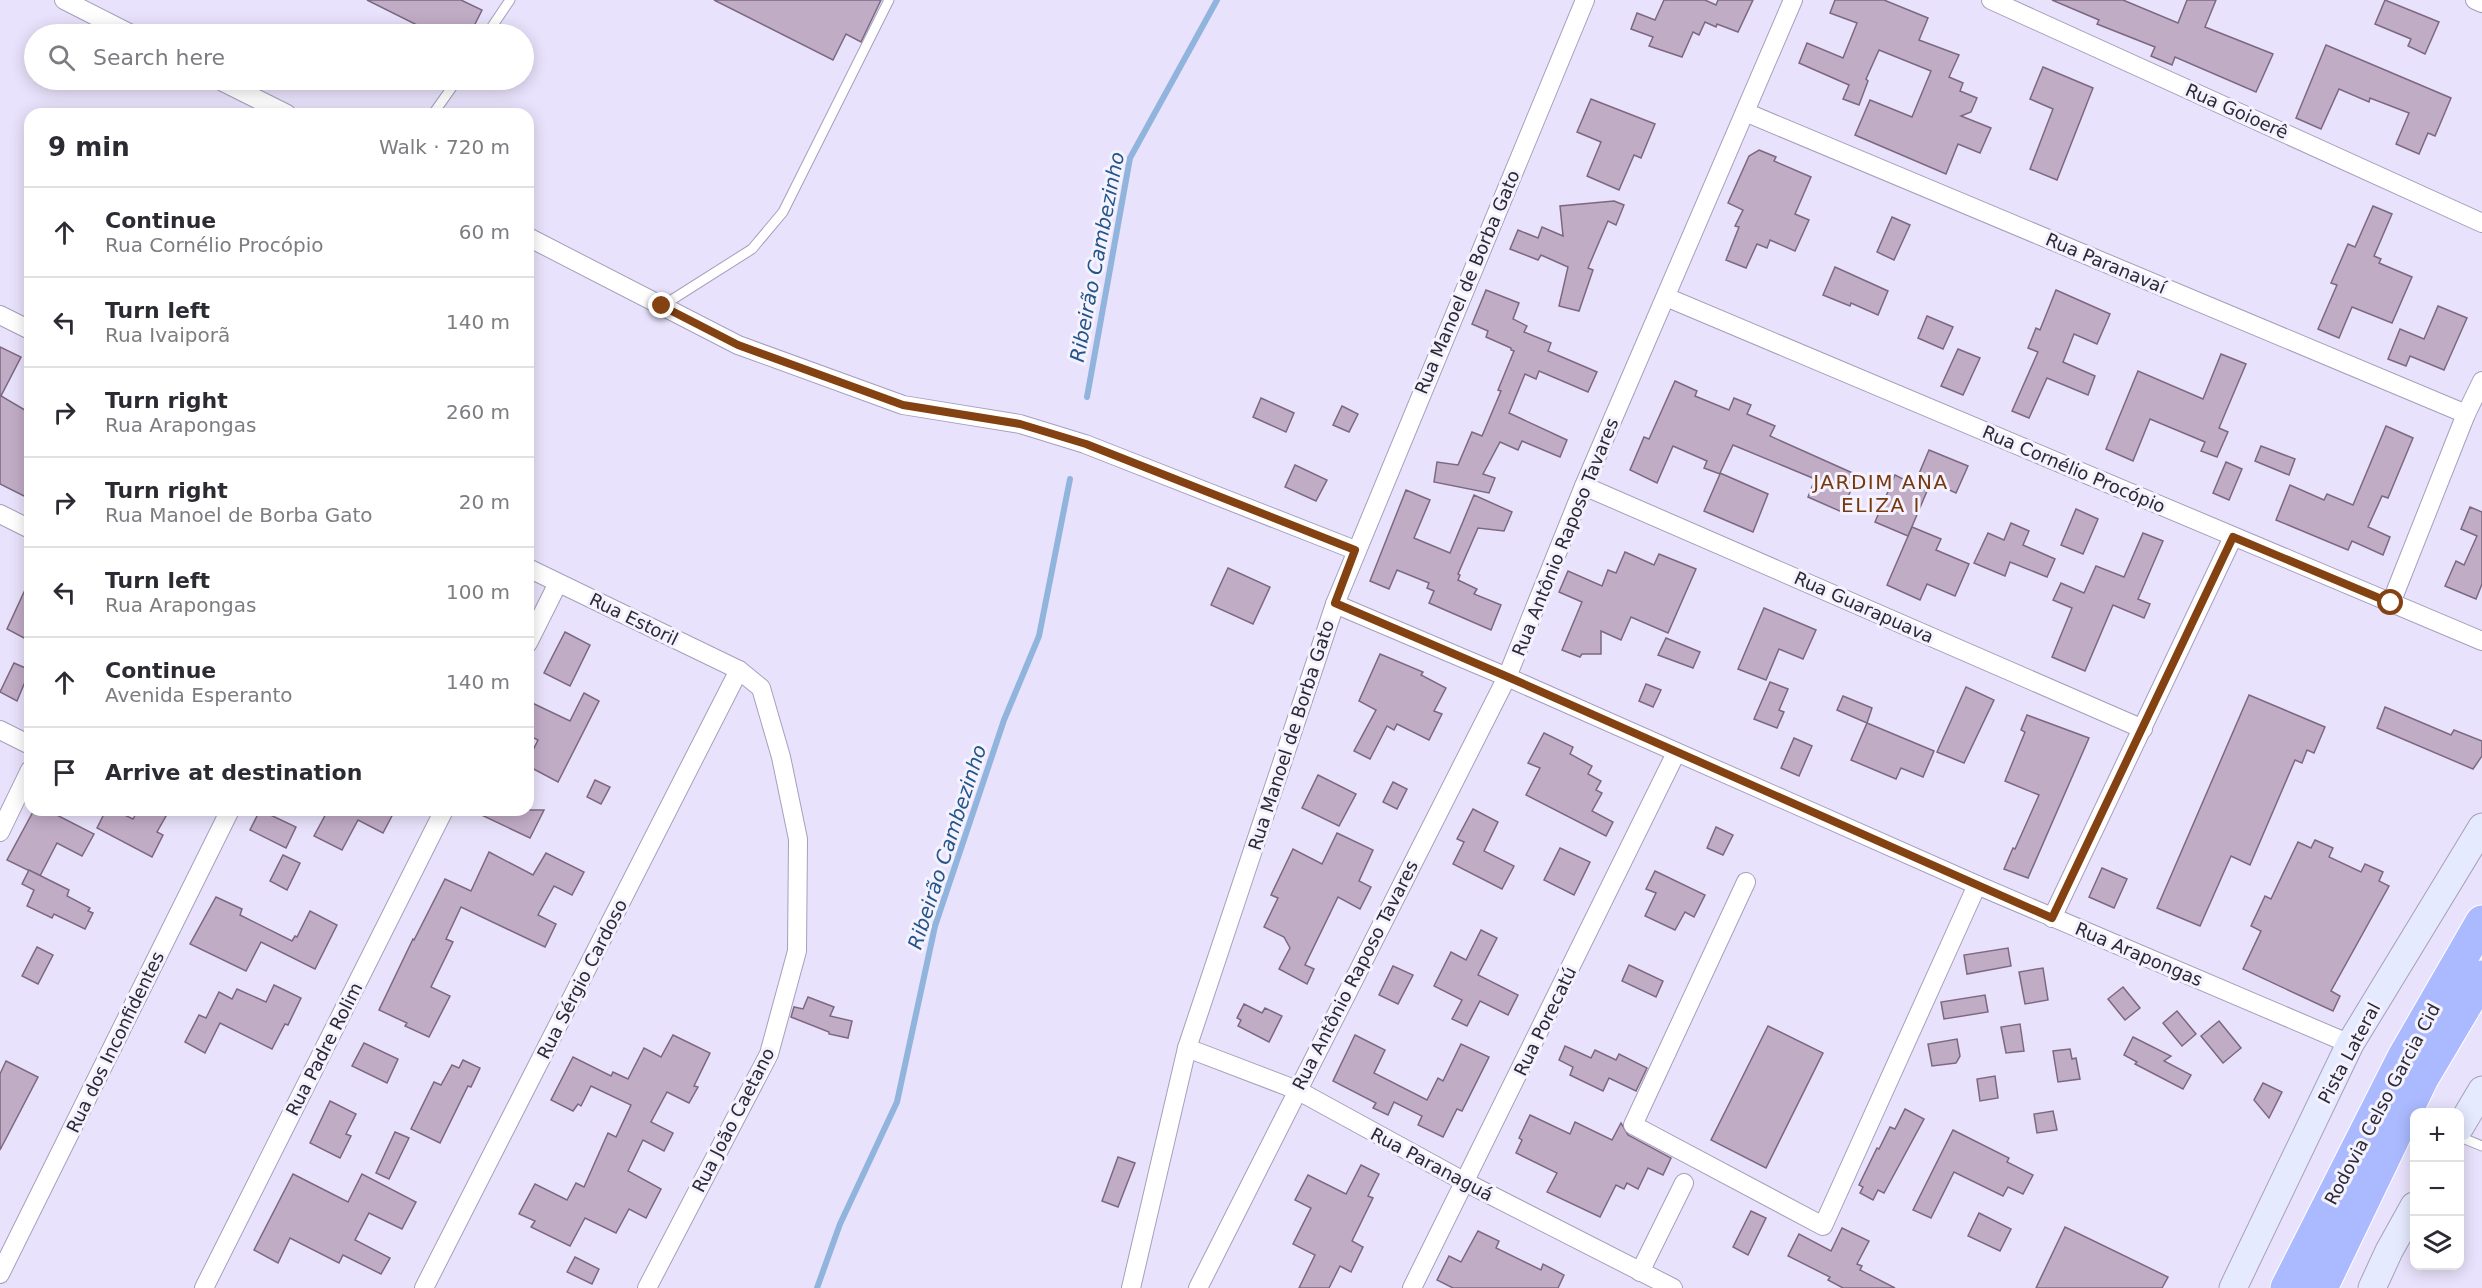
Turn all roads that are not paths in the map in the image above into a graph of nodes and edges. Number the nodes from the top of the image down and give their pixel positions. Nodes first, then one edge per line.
1 (63, 0) edge
2 (510, 0) edge
3 (889, 0) edge
4 (1585, 0) edge
5 (1793, 0) edge
6 (1991, 0) edge
7 (2475, 0) edge
8 (2482, 3) edge
9 (111, 24) edge
10 (494, 24) edge
11 (239, 90) edge
12 (449, 90) edge
13 (274, 108) edge
14 (437, 108) edge
15 (1745, 112) junction
16 (2482, 223) edge
17 (534, 240) edge
18 (1665, 297) junction
19 (662, 306) junction
20 (0, 315) edge
21 (24, 327) edge
22 (2482, 381) edge
23 (2466, 414) junction
24 (1584, 486) junction
25 (0, 514) edge
26 (24, 527) edge
27 (2233, 537) junction
28 (1355, 550) junction
29 (534, 571) edge
30 (558, 583) junction
31 (1335, 603) junction
32 (2391, 603) junction
33 (534, 631) edge
34 (2482, 641) edge
35 (739, 670) junction
36 (1508, 677) junction
37 (2143, 729) junction
38 (0, 730) edge
39 (24, 742) edge
40 (1676, 753) junction
41 (24, 782) edge
42 (227, 816) edge
43 (441, 816) edge
44 (2482, 827) edge
45 (0, 832) edge
46 (1746, 882) dead end
47 (1977, 885) junction
48 (2052, 918) junction
49 (2482, 922) edge
50 (2482, 977) edge
51 (2350, 1044) junction
52 (1187, 1048) junction
53 (1297, 1090) junction
54 (2482, 1090) edge
55 (2464, 1120) edge
56 (2464, 1139) edge
57 (2482, 1146) edge
58 (1465, 1182) junction
59 (1684, 1183) dead end
60 (2410, 1215) edge
61 (1640, 1272) junction
62 (0, 1274) edge
63 (204, 1288) edge
64 (424, 1288) edge
65 (647, 1288) edge
66 (1131, 1288) edge
67 (1198, 1288) edge
68 (1413, 1288) edge
69 (1672, 1288) edge
70 (2233, 1288) edge
71 (2287, 1288) edge
72 (2320, 1288) edge
73 (2372, 1288) edge

1 - 9 street
2 - 10 lane
3 - 19 lane
4 - 28 street, Rua Manoel de Borba Gato
5 - 15 street, Rua Antônio Raposo Tavares
6 - 16 street, Rua Goioerê
7 - 8 street
11 - 13 street
12 - 14 lane
15 - 18 street, Rua Antônio Raposo Tavares
15 - 23 street, Rua Paranavaí
17 - 19 street
18 - 24 street, Rua Antônio Raposo Tavares
18 - 27 street, Rua Cornélio Procópio
19 - 28 street
20 - 21 street
22 - 23 street
23 - 32 street
24 - 36 street, Rua Antônio Raposo Tavares
24 - 37 street, Rua Guarapuava
25 - 26 street
27 - 32 street, Rua Cornélio Procópio
27 - 37 street
28 - 31 street, Rua Manoel de Borba Gato
29 - 30 street, Rua Estoril
30 - 33 street
30 - 35 street, Rua Estoril
31 - 36 street, Rua Arapongas
31 - 52 street, Rua Manoel de Borba Gato
32 - 34 street, Rua Cornélio Procópio
35 - 64 street, Rua Sérgio Cardoso
35 - 65 street, Rua João Caetano
36 - 40 street, Rua Arapongas
36 - 53 street, Rua Antônio Raposo Tavares
37 - 48 street
38 - 39 street
40 - 47 street, Rua Arapongas
40 - 58 street, Rua Porecatú
41 - 45 street
42 - 62 street, Rua dos Inconfidentes
43 - 63 street, Rua Padre Rolim
44 - 51 street, Pista Lateral
46 - 47 street
47 - 48 street, Rua Arapongas
48 - 51 street, Rua Arapongas
49 - 71 highway, Rodovia Celso Garcia Cid
50 - 72 highway, Rodovia Celso Garcia Cid
51 - 70 street, Pista Lateral
52 - 53 street, Rua Paranaguá
52 - 66 street, Rua Manoel de Borba Gato
53 - 58 street, Rua Paranaguá
53 - 67 street, Rua Antônio Raposo Tavares
54 - 55 street
56 - 57 lane
58 - 61 street, Rua Paranaguá
58 - 68 street, Rua Porecatú
59 - 61 street
60 - 73 street
61 - 69 street, Rua Paranaguá

